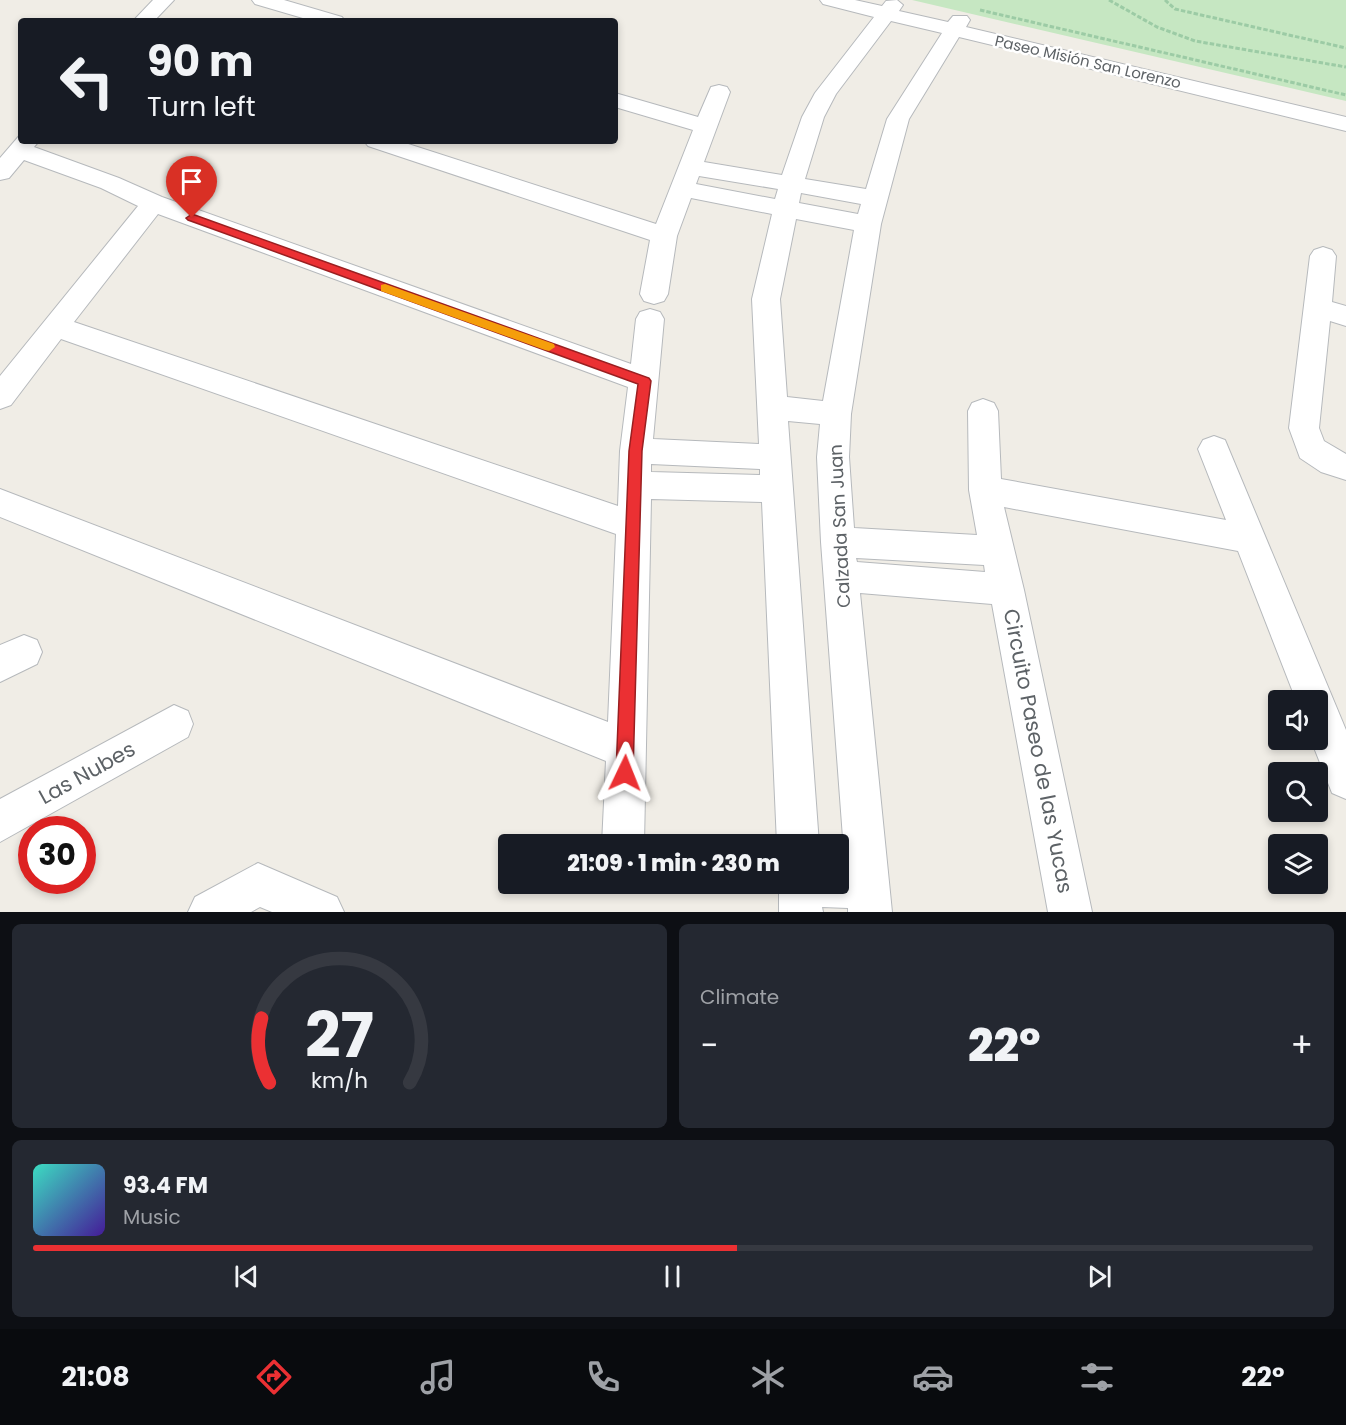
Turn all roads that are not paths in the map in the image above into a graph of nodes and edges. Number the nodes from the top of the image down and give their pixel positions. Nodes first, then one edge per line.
1 (164, 0) edge
2 (261, 0) edge
3 (830, 0) edge
4 (884, 6) edge
5 (146, 18) edge
6 (324, 18) edge
7 (963, 20) junction
8 (719, 92) dead end
9 (618, 101) edge
10 (1346, 110) edge
11 (1346, 124) edge
12 (705, 126) junction
13 (385, 144) edge
14 (24, 145) edge
15 (0, 173) edge
16 (686, 178) junction
17 (789, 197) junction
18 (153, 203) junction
19 (872, 211) junction
20 (664, 236) junction
21 (1323, 256) dead end
22 (1331, 312) edge
23 (54, 326) junction
24 (645, 381) junction
25 (0, 397) edge
26 (771, 407) junction
27 (983, 411) dead end
28 (836, 414) junction
29 (1214, 449) dead end
30 (774, 457) junction
31 (1346, 467) edge
32 (635, 468) junction
33 (776, 489) junction
34 (985, 490) junction
35 (0, 503) edge
36 (634, 526) junction
37 (1251, 539) junction
38 (838, 542) junction
39 (998, 551) junction
40 (841, 576) junction
41 (1007, 590) junction
42 (1311, 690) edge
43 (174, 724) dead end
44 (1328, 733) edge
45 (626, 749) junction
46 (1346, 779) edge
47 (0, 821) edge
48 (623, 834) edge
49 (797, 834) edge
50 (849, 894) edge
51 (869, 899) edge
52 (210, 912) edge
53 (322, 912) edge
54 (1070, 912) edge

1 - 5 street
2 - 6 street
3 - 4 street, Paseo Misión San Lorenzo
4 - 7 street, Paseo Misión San Lorenzo
4 - 17 street
7 - 10 street, Paseo Misión San Lorenzo
7 - 11 street, Paseo Misión San Lorenzo
7 - 19 street, Calzada San Juan
8 - 12 street
9 - 12 street
12 - 16 street
13 - 20 street
14 - 15 street
14 - 18 street
16 - 17 street
16 - 20 street
17 - 19 street
17 - 26 street
18 - 23 street
18 - 24 street
19 - 28 street, Calzada San Juan
20 - 24 street
21 - 22 street
22 - 31 street
23 - 25 street
23 - 36 street
24 - 32 street
26 - 28 street
26 - 30 street
27 - 34 street, Circuito Paseo de las Yucas
28 - 38 street, Calzada San Juan
29 - 37 street
30 - 32 street
30 - 33 street
32 - 33 street
32 - 36 street
33 - 49 street
34 - 37 street
34 - 39 street, Circuito Paseo de las Yucas
35 - 45 street
36 - 45 street
37 - 42 street
38 - 39 street
38 - 40 street, Calzada San Juan
39 - 41 street, Circuito Paseo de las Yucas
40 - 41 street, Circuito Paseo de las Yucas
40 - 51 street, Calzada San Juan
41 - 54 street, Circuito Paseo de las Yucas
43 - 47 street, Las Nubes
44 - 46 street
45 - 48 street
50 - 51 street
52 - 53 street

